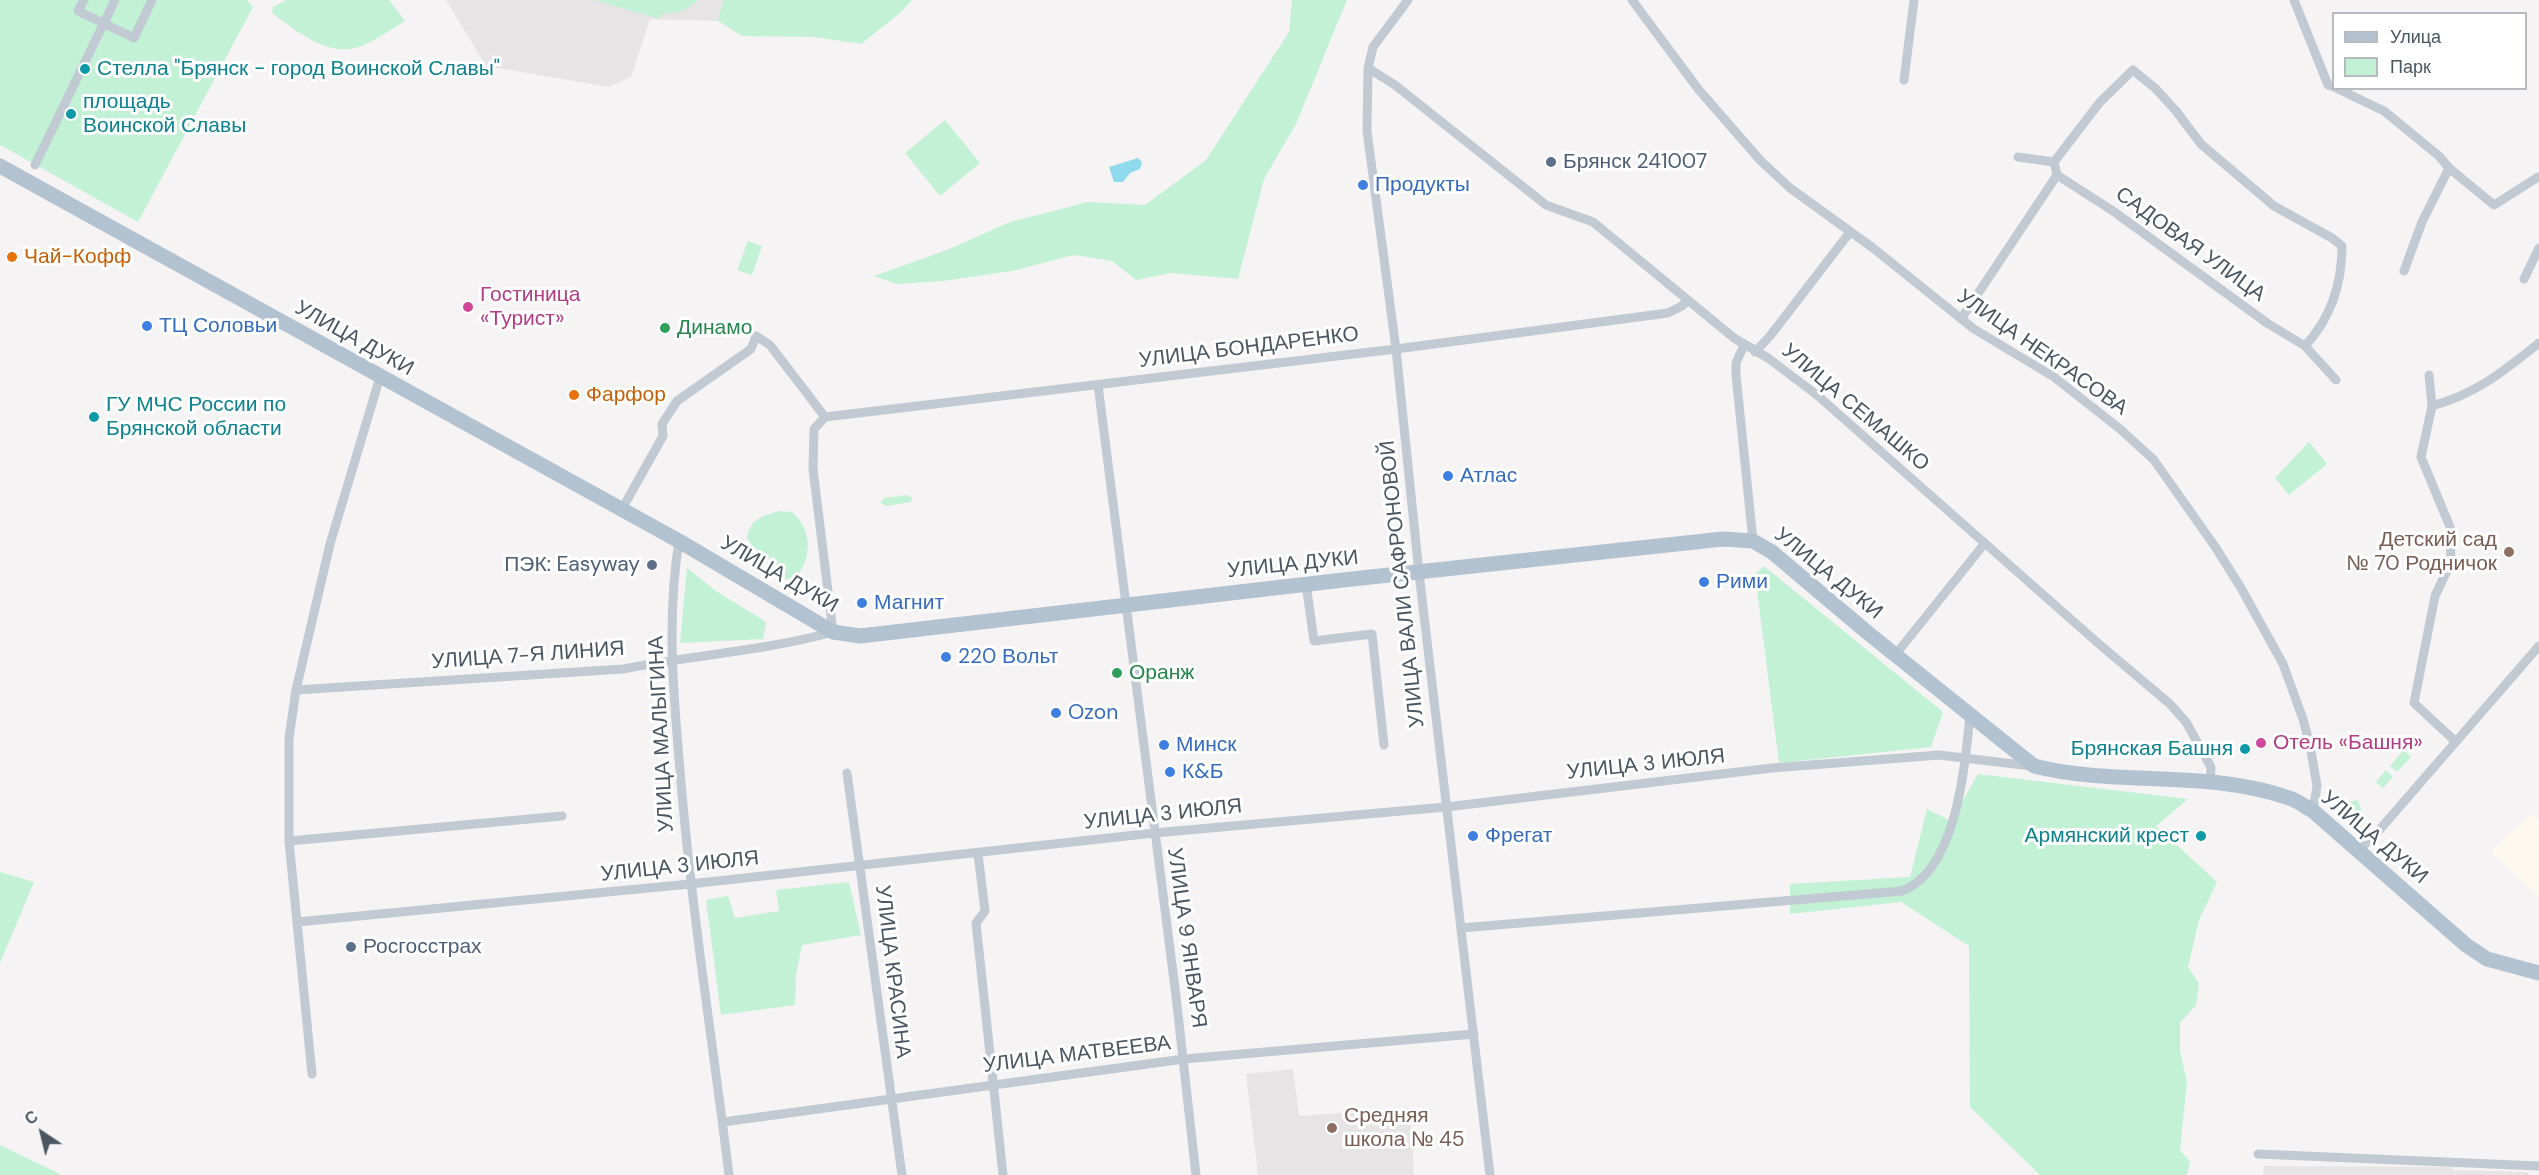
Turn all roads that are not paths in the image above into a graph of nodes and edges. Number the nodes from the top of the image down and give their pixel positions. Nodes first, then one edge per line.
1 (84, 0) edge
2 (115, 0) edge
3 (152, 0) edge
4 (1408, 0) edge
5 (1632, 0) edge
6 (1914, 0) edge
7 (2294, 0) edge
8 (104, 23) junction
9 (1368, 68) junction
10 (1904, 80) dead end
11 (2332, 87) edge
12 (2339, 90) edge
13 (2018, 157) dead end
14 (2054, 162) junction
15 (34, 165) dead end
16 (0, 166) edge
17 (2450, 168) junction
18 (2057, 175) junction
19 (2539, 177) edge
20 (1850, 232) junction
21 (2539, 248) edge
22 (2404, 272) dead end
23 (2524, 279) dead end
24 (1688, 300) junction
25 (1961, 319) junction
26 (2539, 343) edge
27 (1744, 345) junction
28 (2305, 346) junction
29 (1396, 349) junction
30 (1755, 352) junction
31 (2429, 375) dead end
32 (380, 377) junction
33 (2336, 380) dead end
34 (1098, 385) junction
35 (2432, 406) junction
36 (825, 417) junction
37 (622, 509) junction
38 (679, 541) junction
39 (1753, 541) junction
40 (1985, 543) junction
41 (1419, 573) junction
42 (1306, 584) junction
43 (1127, 605) junction
44 (833, 632) junction
45 (2539, 646) edge
46 (1896, 654) junction
47 (672, 659) junction
48 (296, 690) junction
49 (1970, 715) junction
50 (2455, 741) junction
51 (1384, 745) dead end
52 (1965, 758) junction
53 (2034, 766) junction
54 (847, 773) dead end
55 (2210, 783) junction
56 (1446, 807) junction
57 (2313, 811) junction
58 (562, 816) dead end
59 (1154, 833) junction
60 (289, 841) junction
61 (2359, 850) junction
62 (978, 854) junction
63 (860, 866) junction
64 (690, 884) junction
65 (297, 922) junction
66 (1461, 928) junction
67 (2539, 973) edge
68 (1474, 1034) junction
69 (1184, 1059) junction
70 (312, 1074) dead end
71 (994, 1083) junction
72 (890, 1099) junction
73 (723, 1122) junction
74 (2258, 1154) dead end
75 (2539, 1166) edge
76 (729, 1175) edge
77 (902, 1175) edge
78 (1003, 1175) edge
79 (1196, 1175) edge
80 (1490, 1175) edge

1 - 8 street
2 - 8 street
3 - 8 street
4 - 9 street, УЛИЦА ВАЛИ САФРОНОВОЙ
5 - 20 street, УЛИЦА НЕКРАСОВА
6 - 10 street
7 - 11 street
8 - 15 street
9 - 24 street, УЛИЦА СЕМАШКО
9 - 29 street, УЛИЦА ВАЛИ САФРОНОВОЙ
12 - 17 street
13 - 14 street
14 - 18 street
14 - 28 street
16 - 32 main road, УЛИЦА ДУКИ
17 - 19 street
17 - 22 street
18 - 25 street
18 - 28 street, САДОВАЯ УЛИЦА
20 - 25 street, УЛИЦА НЕКРАСОВА
20 - 30 street
21 - 23 street
24 - 27 street, УЛИЦА СЕМАШКО
24 - 29 street, УЛИЦА БОНДАРЕНКО
25 - 57 street, УЛИЦА НЕКРАСОВА
26 - 35 street
27 - 30 street, УЛИЦА СЕМАШКО
27 - 39 street
28 - 33 street, САДОВАЯ УЛИЦА
29 - 34 street, УЛИЦА БОНДАРЕНКО
29 - 41 street, УЛИЦА ВАЛИ САФРОНОВОЙ
30 - 40 street, УЛИЦА СЕМАШКО
31 - 35 street
32 - 37 main road, УЛИЦА ДУКИ
32 - 48 street
34 - 36 street, УЛИЦА БОНДАРЕНКО
34 - 43 street, УЛИЦА 9 ЯНВАРЯ
35 - 50 street
36 - 37 street
36 - 44 street
37 - 38 main road, УЛИЦА ДУКИ
38 - 44 main road, УЛИЦА ДУКИ
38 - 47 street, УЛИЦА МАЛЫГИНА
39 - 41 main road, УЛИЦА ДУКИ
39 - 46 main road, УЛИЦА ДУКИ
40 - 46 street
40 - 55 street, УЛИЦА СЕМАШКО
41 - 42 main road, УЛИЦА ДУКИ
41 - 56 street, УЛИЦА ВАЛИ САФРОНОВОЙ
42 - 43 main road, УЛИЦА ДУКИ
42 - 51 street
43 - 44 main road, УЛИЦА ДУКИ
43 - 59 street, УЛИЦА 9 ЯНВАРЯ
44 - 47 street, УЛИЦА 7-Я ЛИНИЯ
45 - 50 street
46 - 49 main road, УЛИЦА ДУКИ
47 - 48 street, УЛИЦА 7-Я ЛИНИЯ
47 - 64 street, УЛИЦА МАЛЫГИНА
48 - 60 street
49 - 52 street
49 - 53 main road, УЛИЦА ДУКИ
50 - 61 street
52 - 53 street, УЛИЦА 3 ИЮЛЯ
52 - 56 street, УЛИЦА 3 ИЮЛЯ
52 - 66 street
53 - 55 main road, УЛИЦА ДУКИ
54 - 63 street, УЛИЦА КРАСИНА
55 - 57 main road, УЛИЦА ДУКИ
56 - 59 street, УЛИЦА 3 ИЮЛЯ
56 - 66 street, УЛИЦА ВАЛИ САФРОНОВОЙ
57 - 61 main road, УЛИЦА ДУКИ
58 - 60 street
59 - 62 street, УЛИЦА 3 ИЮЛЯ
59 - 69 street, УЛИЦА 9 ЯНВАРЯ
60 - 65 street
61 - 67 main road, УЛИЦА ДУКИ
62 - 63 street, УЛИЦА 3 ИЮЛЯ
62 - 71 street
63 - 64 street, УЛИЦА 3 ИЮЛЯ
63 - 72 street, УЛИЦА КРАСИНА
64 - 65 street, УЛИЦА 3 ИЮЛЯ
64 - 73 street, УЛИЦА МАЛЫГИНА
65 - 70 street
66 - 68 street, УЛИЦА ВАЛИ САФРОНОВОЙ
68 - 69 street, УЛИЦА МАТВЕЕВА
68 - 80 street, УЛИЦА ВАЛИ САФРОНОВОЙ
69 - 71 street, УЛИЦА МАТВЕЕВА
69 - 79 street, УЛИЦА 9 ЯНВАРЯ
71 - 72 street, УЛИЦА МАТВЕЕВА
71 - 78 street
72 - 73 street, УЛИЦА МАТВЕЕВА
72 - 77 street, УЛИЦА КРАСИНА
73 - 76 street, УЛИЦА МАЛЫГИНА
74 - 75 street

